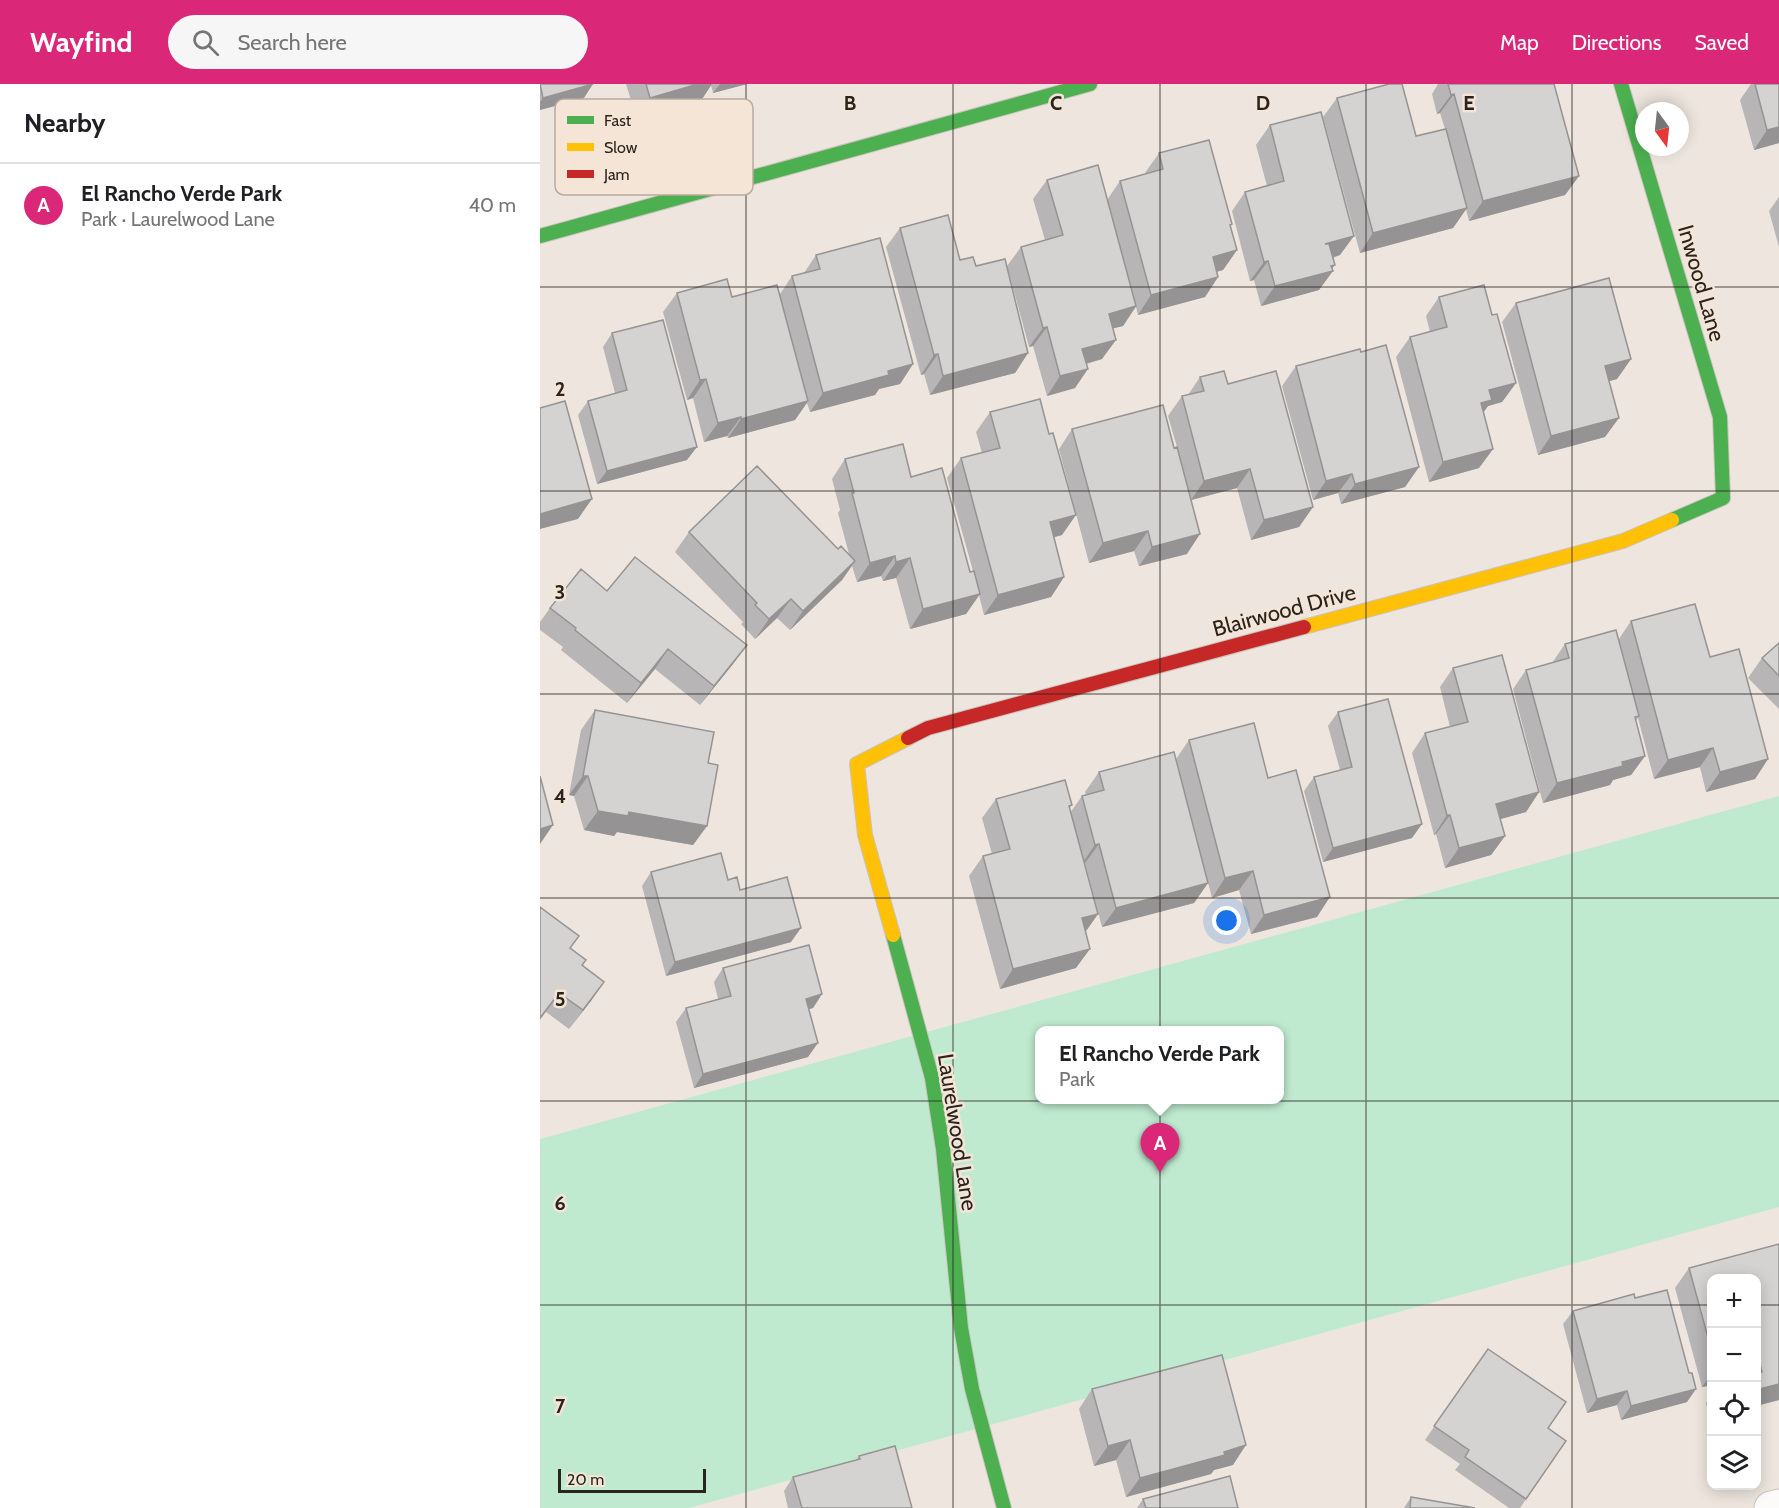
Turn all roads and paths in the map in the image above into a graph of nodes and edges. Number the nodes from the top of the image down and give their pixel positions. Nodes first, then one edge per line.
1 (1090, 84) edge
2 (1622, 84) edge
3 (753, 177) edge
4 (688, 195) edge
5 (540, 236) edge
6 (1723, 498) joint
7 (857, 764) joint
8 (1779, 1506) edge
9 (1004, 1508) edge
10 (1771, 1508) edge

1 - 3 street
2 - 6 street, Inwood Lane
4 - 5 street
6 - 7 street, Blairwood Drive
7 - 9 street, Laurelwood Lane
8 - 10 street

